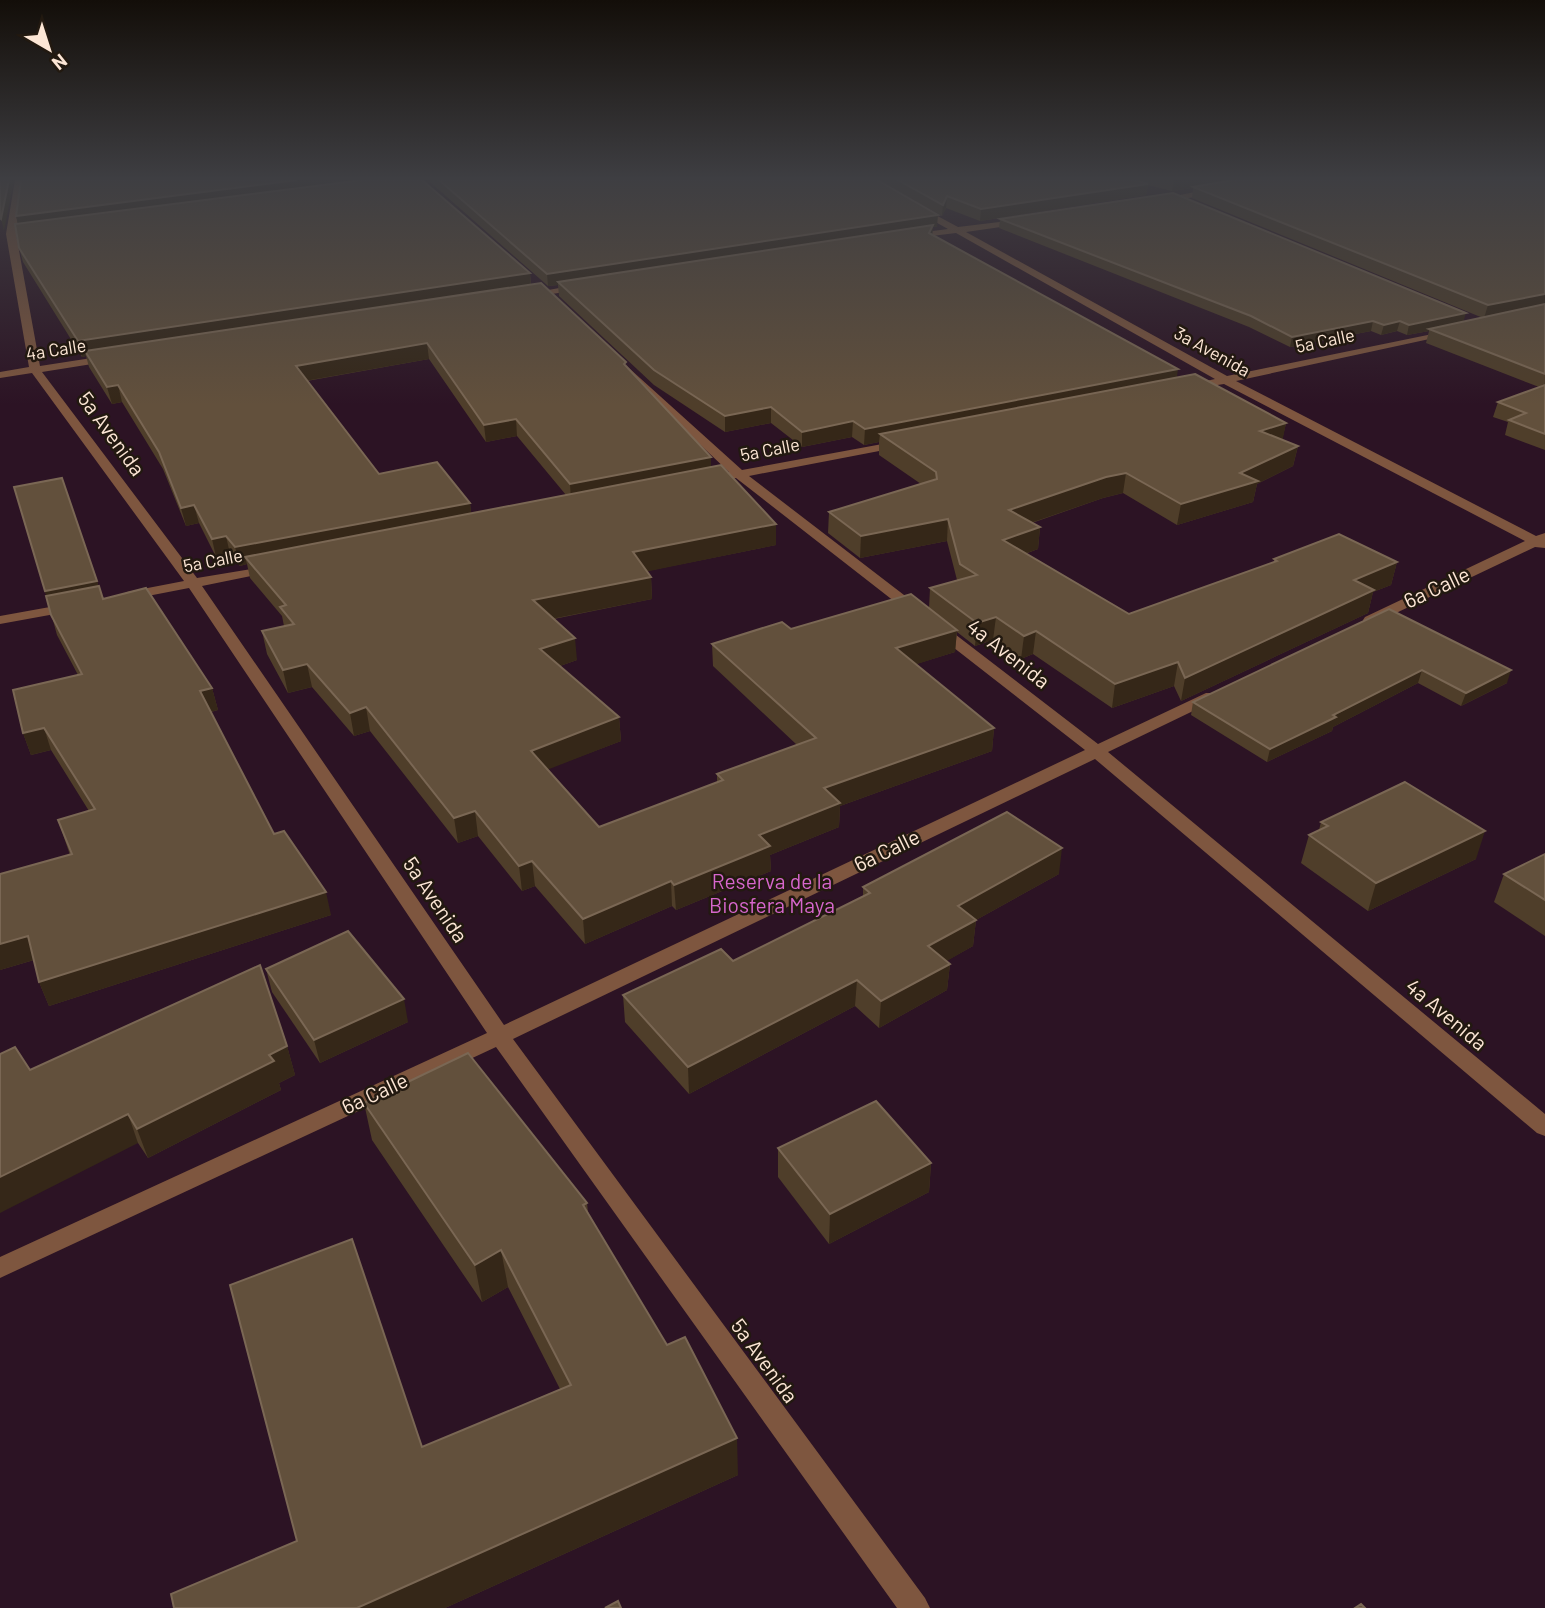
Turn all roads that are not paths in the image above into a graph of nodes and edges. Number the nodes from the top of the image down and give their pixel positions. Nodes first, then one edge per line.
1 (21, 255) edge
2 (1002, 255) edge
3 (535, 284) edge
4 (586, 286) edge
5 (545, 292) junction
6 (517, 297) edge
7 (555, 302) edge
8 (1455, 330) edge
9 (606, 350) edge
10 (117, 357) edge
11 (34, 370) junction
12 (0, 374) edge
13 (1226, 380) junction
14 (1172, 391) edge
15 (915, 440) edge
16 (739, 474) junction
17 (698, 482) edge
18 (1542, 542) edge
19 (288, 564) edge
20 (193, 583) junction
21 (116, 598) edge
22 (90, 603) edge
23 (0, 620) edge
24 (1359, 625) edge
25 (1234, 685) edge
26 (1096, 751) junction
27 (500, 1036) junction
28 (1545, 1127) edge
29 (0, 1268) edge
30 (915, 1608) edge

1 - 11 street, 5a Avenida
2 - 13 street, 3a Avenida
3 - 5 street
4 - 5 street
5 - 6 street
5 - 7 street
8 - 13 street, 5a Calle
9 - 16 street, 4a Avenida
10 - 11 street, 4a Calle
11 - 12 street, 4a Calle
11 - 20 street, 5a Avenida
13 - 14 street, 5a Calle
13 - 18 street, 3a Avenida
15 - 16 street, 5a Calle
16 - 17 street, 5a Calle
16 - 26 street, 4a Avenida
18 - 24 street, 6a Calle
19 - 20 street, 5a Calle
20 - 21 street, 5a Calle
20 - 27 street, 5a Avenida
22 - 23 street
25 - 26 street, 6a Calle
26 - 27 street, 6a Calle
26 - 28 street, 4a Avenida
27 - 29 street, 6a Calle
27 - 30 street, 5a Avenida

